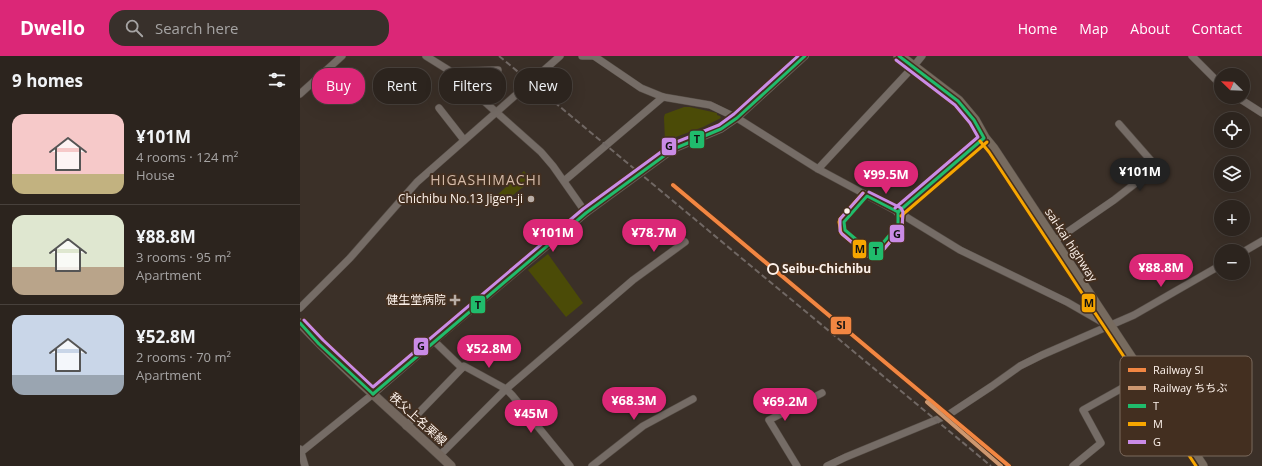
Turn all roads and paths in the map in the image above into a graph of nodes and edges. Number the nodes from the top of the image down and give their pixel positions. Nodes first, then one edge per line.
1 (342, 56) edge
2 (426, 56) edge
3 (560, 56) edge
4 (582, 56) edge
5 (594, 56) edge
6 (805, 56) edge
7 (899, 56) edge
8 (922, 56) edge
9 (1192, 56) edge
10 (913, 67) junction
11 (444, 68) edge
12 (1214, 78) edge
13 (300, 94) edge
14 (663, 97) junction
15 (486, 104) edge
16 (1248, 104) edge
17 (439, 108) dead end
18 (495, 112) junction
19 (1262, 113) edge
20 (737, 118) junction
21 (1119, 124) dead end
22 (984, 138) junction
23 (464, 140) junction
24 (818, 169) junction
25 (564, 181) junction
26 (586, 212) junction
27 (898, 212) junction
28 (1262, 241) edge
29 (686, 242) dead end
30 (1053, 242) junction
31 (1250, 248) edge
32 (1214, 269) edge
33 (300, 308) edge
34 (300, 324) edge
35 (1109, 326) junction
36 (434, 341) junction
37 (1129, 356) edge
38 (462, 368) junction
39 (506, 389) junction
40 (1120, 389) edge
41 (822, 393) dead end
42 (373, 394) junction
43 (693, 399) dead end
44 (406, 426) junction
45 (300, 451) edge
46 (1195, 456) edge
47 (444, 462) edge
48 (305, 466) edge
49 (570, 466) edge
50 (592, 466) edge
51 (797, 466) edge
52 (827, 466) edge
53 (1073, 466) edge
54 (1202, 466) edge

1 - 13 street
2 - 11 street
3 - 18 street
4 - 5 street
5 - 14 street
6 - 20 street
7 - 10 highway, sai-kai highway
8 - 10 street
9 - 12 street
10 - 22 highway, sai-kai highway
10 - 24 street
14 - 20 street
14 - 25 street
15 - 18 street
16 - 19 street
17 - 23 street
18 - 23 street
18 - 25 street
20 - 24 street
20 - 26 street
21 - 30 street
22 - 27 main road
22 - 30 highway, sai-kai highway
23 - 33 street
24 - 27 street
25 - 26 street
26 - 36 street
27 - 35 street
28 - 31 street
29 - 39 street
30 - 35 highway, sai-kai highway
32 - 35 street
34 - 42 main road, 秩父上名栗線
35 - 37 highway, sai-kai highway
35 - 52 street
36 - 38 street
36 - 42 street
38 - 39 street
38 - 44 street
39 - 47 street
39 - 49 street
40 - 53 street
41 - 51 street
42 - 44 main road, 秩父上名栗線
42 - 45 street
43 - 50 street
44 - 47 main road, 秩父上名栗線
45 - 48 street
46 - 54 highway, sai-kai highway

